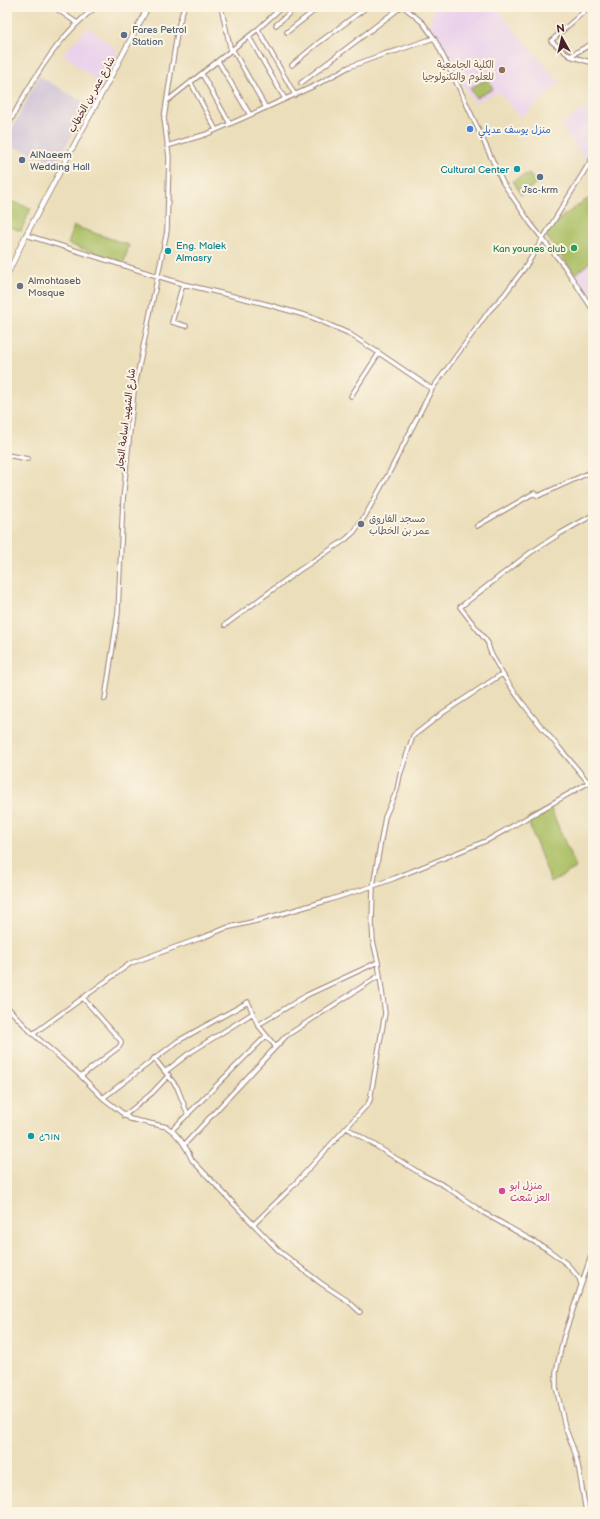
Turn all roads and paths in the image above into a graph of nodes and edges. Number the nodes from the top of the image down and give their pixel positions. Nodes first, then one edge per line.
1 (54, 7) edge
2 (96, 7) edge
3 (148, 7) edge
4 (184, 7) edge
5 (221, 7) edge
6 (282, 7) edge
7 (296, 7) edge
8 (319, 7) edge
9 (367, 7) edge
10 (402, 7) edge
11 (588, 7) edge
12 (77, 23) junction
13 (276, 25) dead end
14 (258, 29) junction
15 (287, 32) dead end
16 (249, 37) junction
17 (434, 38) junction
18 (593, 43) edge
19 (232, 50) junction
20 (570, 56) junction
21 (218, 61) junction
22 (593, 63) edge
23 (292, 65) dead end
24 (202, 74) junction
25 (191, 83) junction
26 (300, 83) dead end
27 (295, 94) junction
28 (285, 99) junction
29 (167, 101) junction
30 (266, 108) junction
31 (250, 116) junction
32 (230, 124) junction
33 (7, 129) edge
34 (216, 130) junction
35 (167, 146) junction
36 (593, 157) edge
37 (26, 235) junction
38 (542, 239) junction
39 (7, 275) edge
40 (159, 276) junction
41 (183, 284) junction
42 (593, 310) edge
43 (186, 326) dead end
44 (379, 352) junction
45 (432, 390) junction
46 (351, 396) dead end
47 (7, 455) edge
48 (28, 459) dead end
49 (593, 471) edge
50 (593, 515) edge
51 (477, 526) dead end
52 (225, 624) dead end
53 (502, 674) junction
54 (105, 699) dead end
55 (593, 780) edge
56 (588, 782) junction
57 (373, 886) junction
58 (378, 962) junction
59 (380, 975) junction
60 (83, 998) junction
61 (7, 1008) edge
62 (252, 1013) junction
63 (258, 1025) junction
64 (33, 1034) junction
65 (266, 1036) junction
66 (275, 1046) junction
67 (154, 1058) junction
68 (165, 1072) junction
69 (169, 1075) junction
70 (81, 1076) junction
71 (103, 1098) junction
72 (188, 1115) junction
73 (124, 1116) junction
74 (347, 1128) junction
75 (172, 1130) junction
76 (184, 1145) junction
77 (254, 1224) junction
78 (593, 1250) edge
79 (581, 1284) junction
80 (360, 1312) dead end
81 (586, 1512) edge

1 - 12 street
2 - 12 street
3 - 37 main road, شارع عمر بن الخطاب
4 - 29 street, شارع الشهيد اسامة النجار
5 - 19 street
6 - 14 street
7 - 13 street
8 - 15 street
9 - 23 street
10 - 17 street
10 - 26 street
11 - 20 street
12 - 33 street
14 - 16 street
14 - 27 street
16 - 19 street
16 - 28 street
17 - 27 street
17 - 38 street
18 - 20 street
19 - 21 street
19 - 30 street
20 - 22 street
21 - 24 street
21 - 31 street
24 - 25 street
24 - 32 street
25 - 29 street
25 - 34 street
27 - 28 street
28 - 30 street
29 - 35 street, شارع الشهيد اسامة النجار
30 - 31 street
31 - 32 street
32 - 34 street
34 - 35 street
35 - 40 street, شارع الشهيد اسامة النجار
36 - 38 street
37 - 39 main road, شارع عمر بن الخطاب
37 - 40 street
38 - 42 street
38 - 45 street
40 - 41 street
40 - 54 street, شارع الشهيد اسامة النجار
41 - 43 street
41 - 44 street
44 - 45 street
44 - 46 street
45 - 52 street
47 - 48 street
49 - 51 street
50 - 53 street
53 - 56 street
53 - 57 street
55 - 56 street
56 - 57 street
57 - 58 street
57 - 60 street
58 - 59 street
58 - 63 street
59 - 66 street
59 - 74 street
60 - 64 street
60 - 70 street
61 - 64 street
62 - 63 street
62 - 67 street
62 - 68 street
63 - 65 street
64 - 70 street
65 - 66 street
65 - 72 street
66 - 76 street
67 - 68 street
67 - 71 street
68 - 69 street
69 - 72 street
69 - 73 street
70 - 71 street
71 - 73 street
72 - 75 street
73 - 75 street
74 - 77 street
74 - 79 street
75 - 76 street
76 - 77 street
77 - 80 street
78 - 79 street
79 - 81 street

